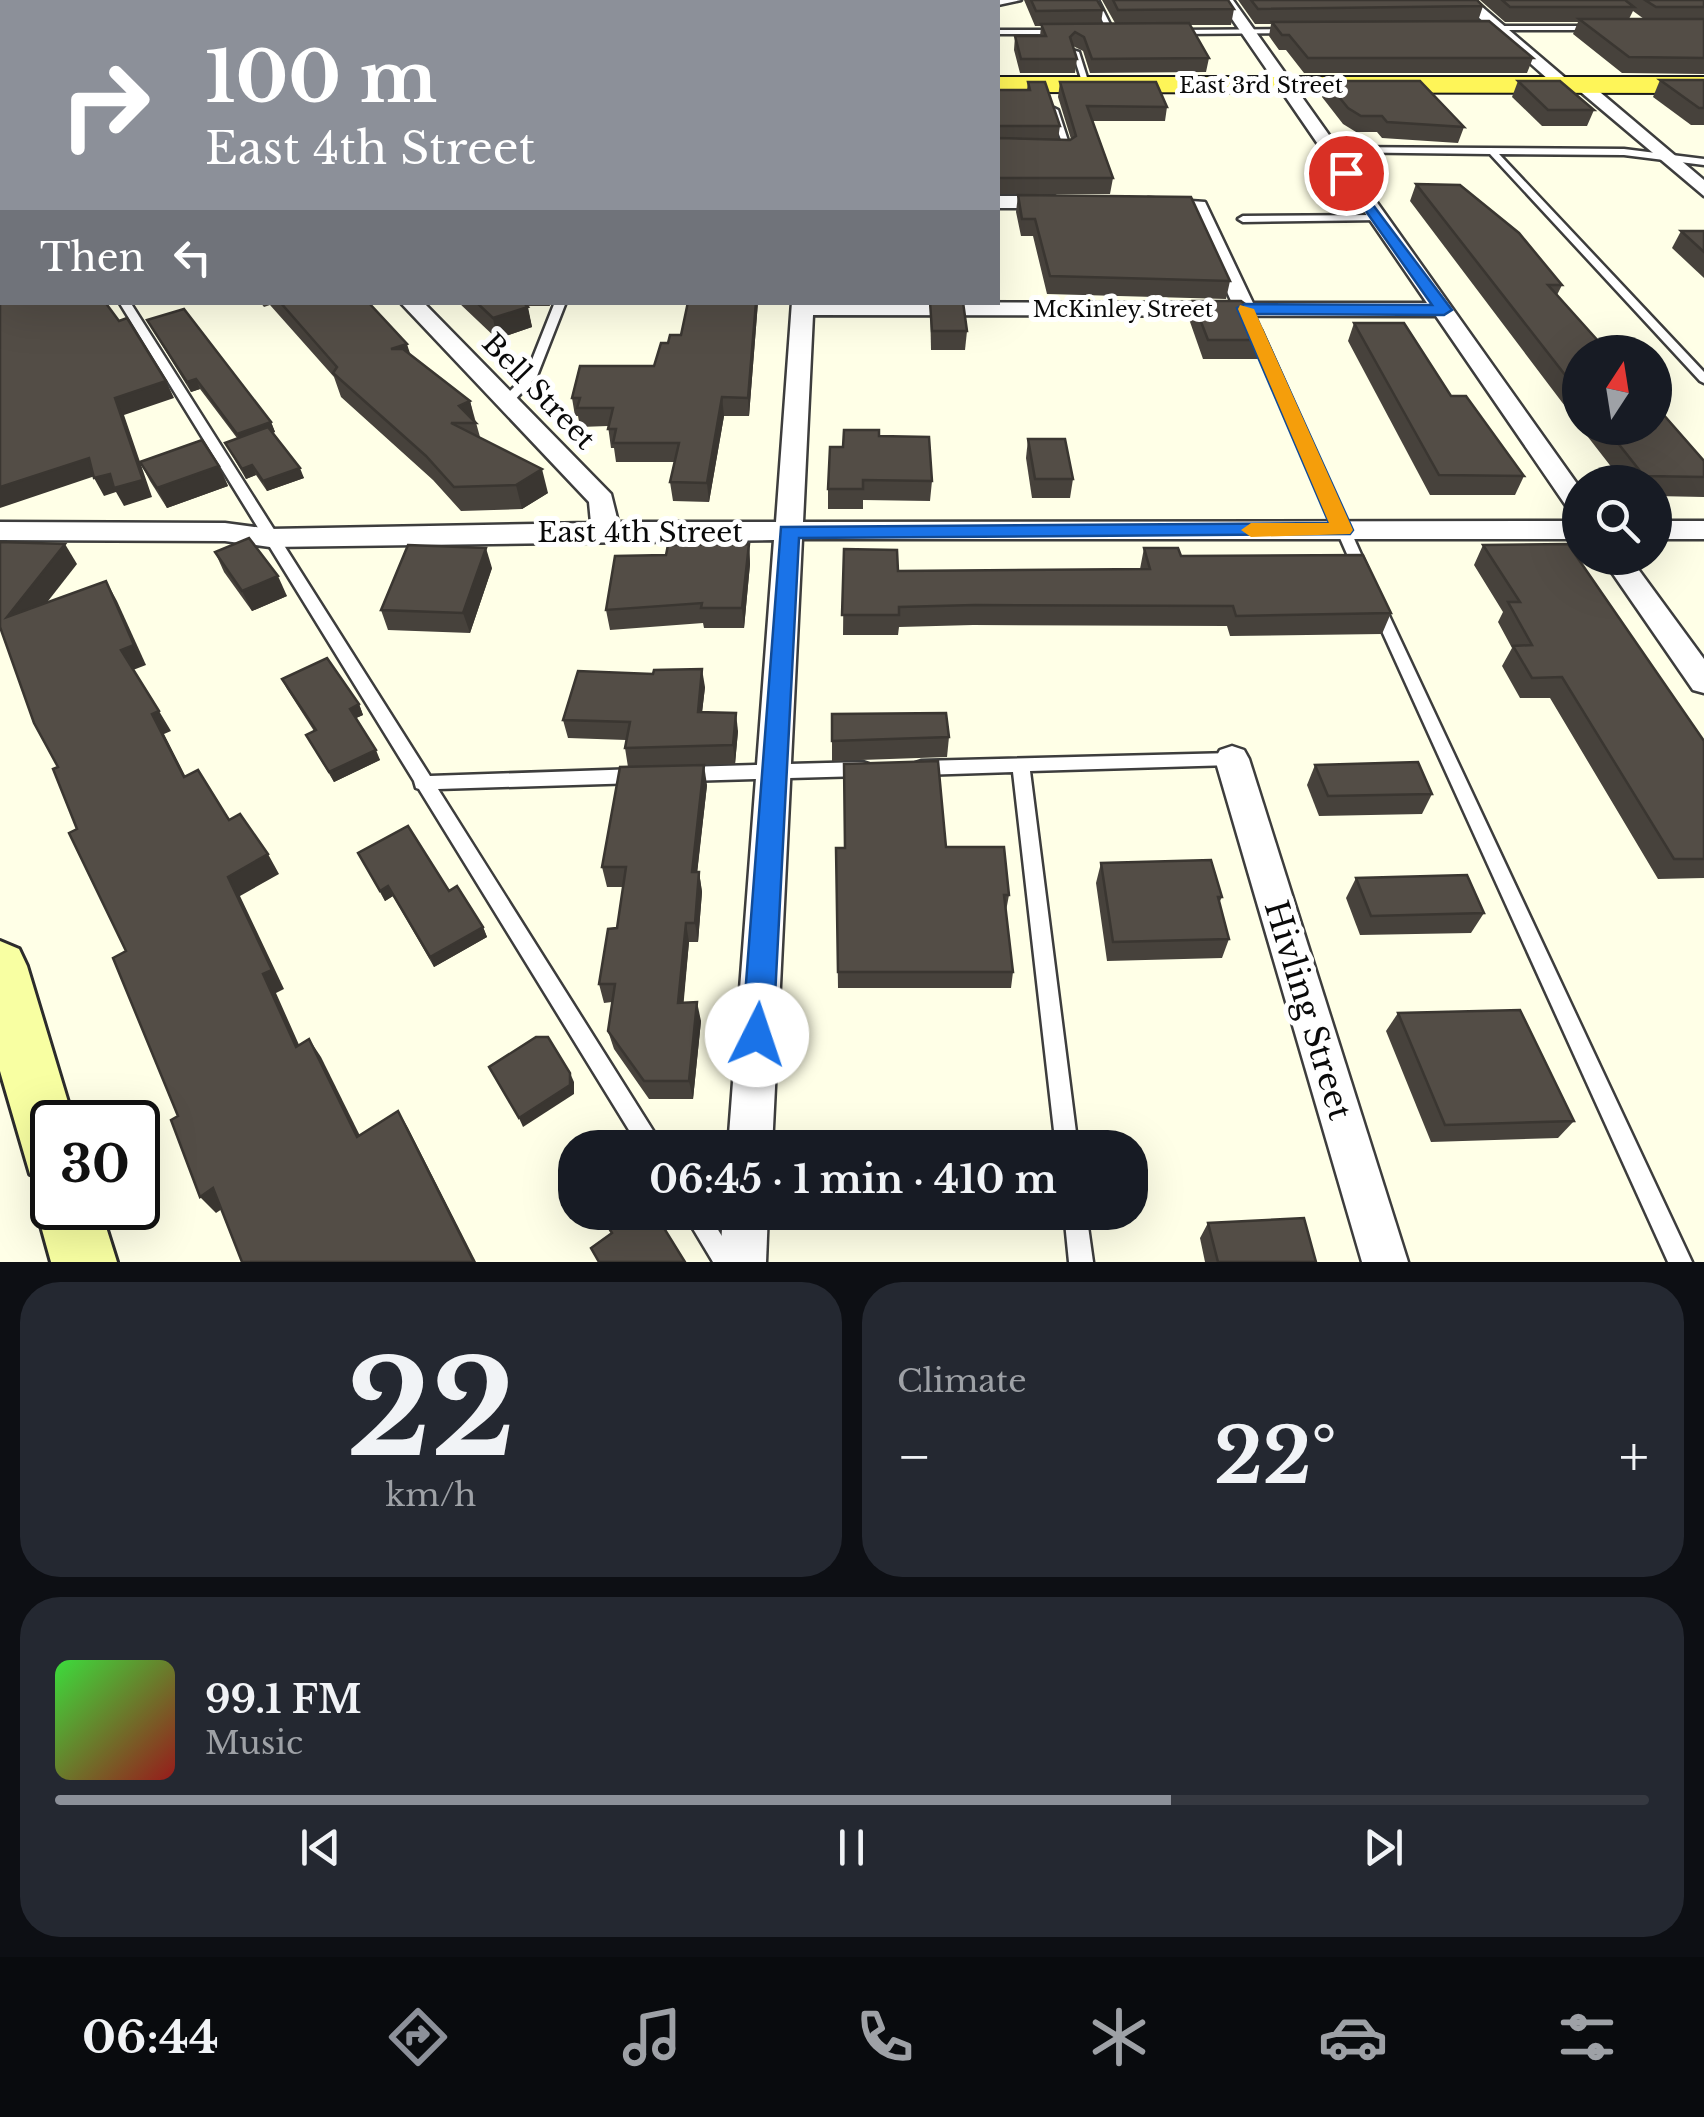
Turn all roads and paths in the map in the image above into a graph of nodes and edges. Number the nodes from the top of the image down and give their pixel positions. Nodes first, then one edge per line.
1 (1095, 0) edge
2 (1226, 0) edge
3 (1466, 0) edge
4 (1480, 28) edge
5 (1499, 28) junction
6 (1609, 28) edge
7 (1306, 31) edge
8 (1000, 32) edge
9 (1074, 32) edge
10 (1093, 32) edge
11 (1112, 32) junction
12 (1131, 32) edge
13 (1170, 32) edge
14 (1248, 32) junction
15 (1075, 52) edge
16 (1087, 85) junction
17 (1000, 86) edge
18 (1046, 86) junction
19 (1284, 86) junction
20 (1573, 86) junction
21 (1704, 86) edge
22 (1050, 148) edge
23 (1330, 150) junction
24 (1492, 151) junction
25 (1670, 161) junction
26 (1704, 162) edge
27 (1704, 190) edge
28 (1000, 202) edge
29 (1073, 202) edge
30 (1130, 202) edge
31 (1378, 218) junction
32 (1242, 219) dead end
33 (126, 305) edge
34 (413, 305) edge
35 (560, 305) edge
36 (803, 305) edge
37 (1245, 308) junction
38 (1444, 310) junction
39 (1704, 379) edge
40 (507, 401) junction
41 (1562, 481) edge
42 (1342, 530) junction
43 (1562, 530) edge
44 (1672, 530) edge
45 (1704, 530) edge
46 (0, 531) edge
47 (606, 531) junction
48 (788, 532) junction
49 (270, 538) junction
50 (1628, 575) edge
51 (1704, 682) edge
52 (1232, 759) joint
53 (1021, 765) junction
54 (888, 768) edge
55 (907, 768) edge
56 (774, 772) junction
57 (656, 775) edge
58 (676, 775) edge
59 (422, 783) junction
60 (3, 992) edge
61 (36, 1100) edge
62 (642, 1130) edge
63 (751, 1130) edge
64 (1065, 1130) edge
65 (75, 1230) edge
66 (706, 1230) edge
67 (745, 1230) edge
68 (1077, 1230) edge
69 (84, 1262) edge
70 (726, 1262) edge
71 (743, 1262) edge
72 (1081, 1262) edge
73 (1385, 1262) edge
74 (1680, 1262) edge

1 - 11 lane
2 - 14 street
3 - 5 street
4 - 5 lane
5 - 6 lane
5 - 20 street
7 - 14 lane
8 - 9 lane
10 - 11 lane
11 - 12 lane
13 - 14 lane
14 - 19 street
15 - 16 lane
16 - 18 main road, East 3rd Street
16 - 19 main road, East 3rd Street
17 - 18 main road, East 3rd Street
18 - 22 lane
19 - 20 main road, East 3rd Street
19 - 23 street
20 - 21 main road, East 3rd Street
20 - 25 street
23 - 24 lane
23 - 31 street
24 - 25 lane
24 - 39 lane
25 - 26 lane
25 - 27 street
28 - 29 street
30 - 37 street
31 - 32 lane
31 - 38 street
33 - 49 lane
34 - 40 street, Bell Street
35 - 40 lane
36 - 37 street, McKinley Street
36 - 48 street
37 - 38 street, McKinley Street
37 - 42 lane
38 - 41 street
40 - 47 street, Bell Street
42 - 43 street, East 4th Street
42 - 48 street, East 4th Street
42 - 74 lane
44 - 45 street
46 - 49 street, East 4th Street
47 - 48 street, East 4th Street
47 - 49 street, East 4th Street
48 - 56 street
49 - 59 lane
50 - 51 street
52 - 53 lane
52 - 73 street, Hivling Street
53 - 55 lane
53 - 64 lane
54 - 56 lane
56 - 58 lane
56 - 63 street
57 - 59 lane
59 - 62 lane
60 - 61 main road
65 - 69 main road
66 - 70 lane
67 - 71 street
68 - 72 lane

